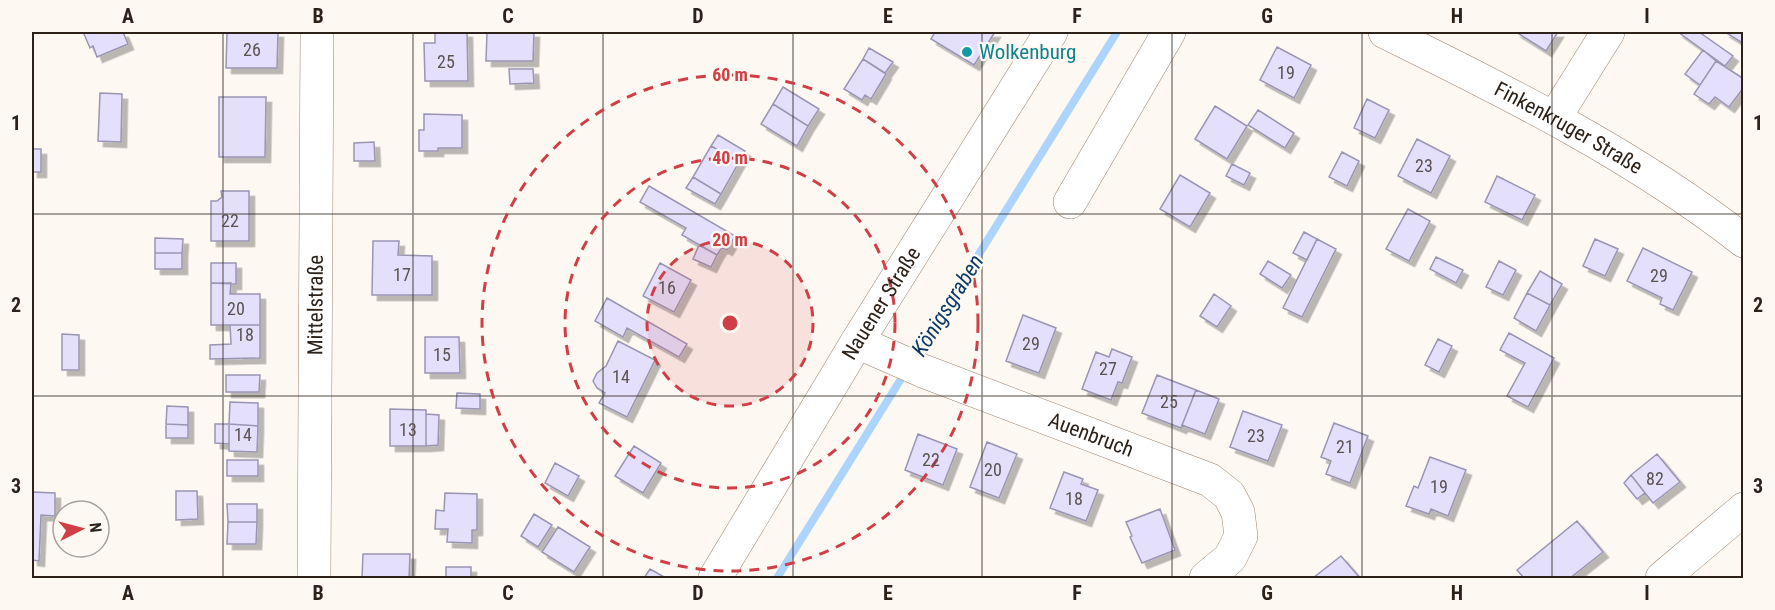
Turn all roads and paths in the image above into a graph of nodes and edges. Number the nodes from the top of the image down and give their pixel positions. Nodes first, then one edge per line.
1 (317, 32) edge
2 (1050, 32) edge
3 (1169, 32) edge
4 (1385, 32) edge
5 (1608, 32) edge
6 (1555, 117) junction
7 (1070, 202) dead end
8 (1743, 242) edge
9 (857, 342) junction
10 (1743, 509) edge
11 (314, 579) edge
12 (715, 579) edge
13 (1206, 579) edge
14 (1662, 579) edge

1 - 11 street, Mittelstraße
2 - 9 street, Nauener Straße
3 - 7 street
4 - 6 street, Finkenkruger Straße
5 - 6 street
6 - 8 street, Finkenkruger Straße
9 - 12 street, Nauener Straße
9 - 13 street, Auenbruch
10 - 14 street

